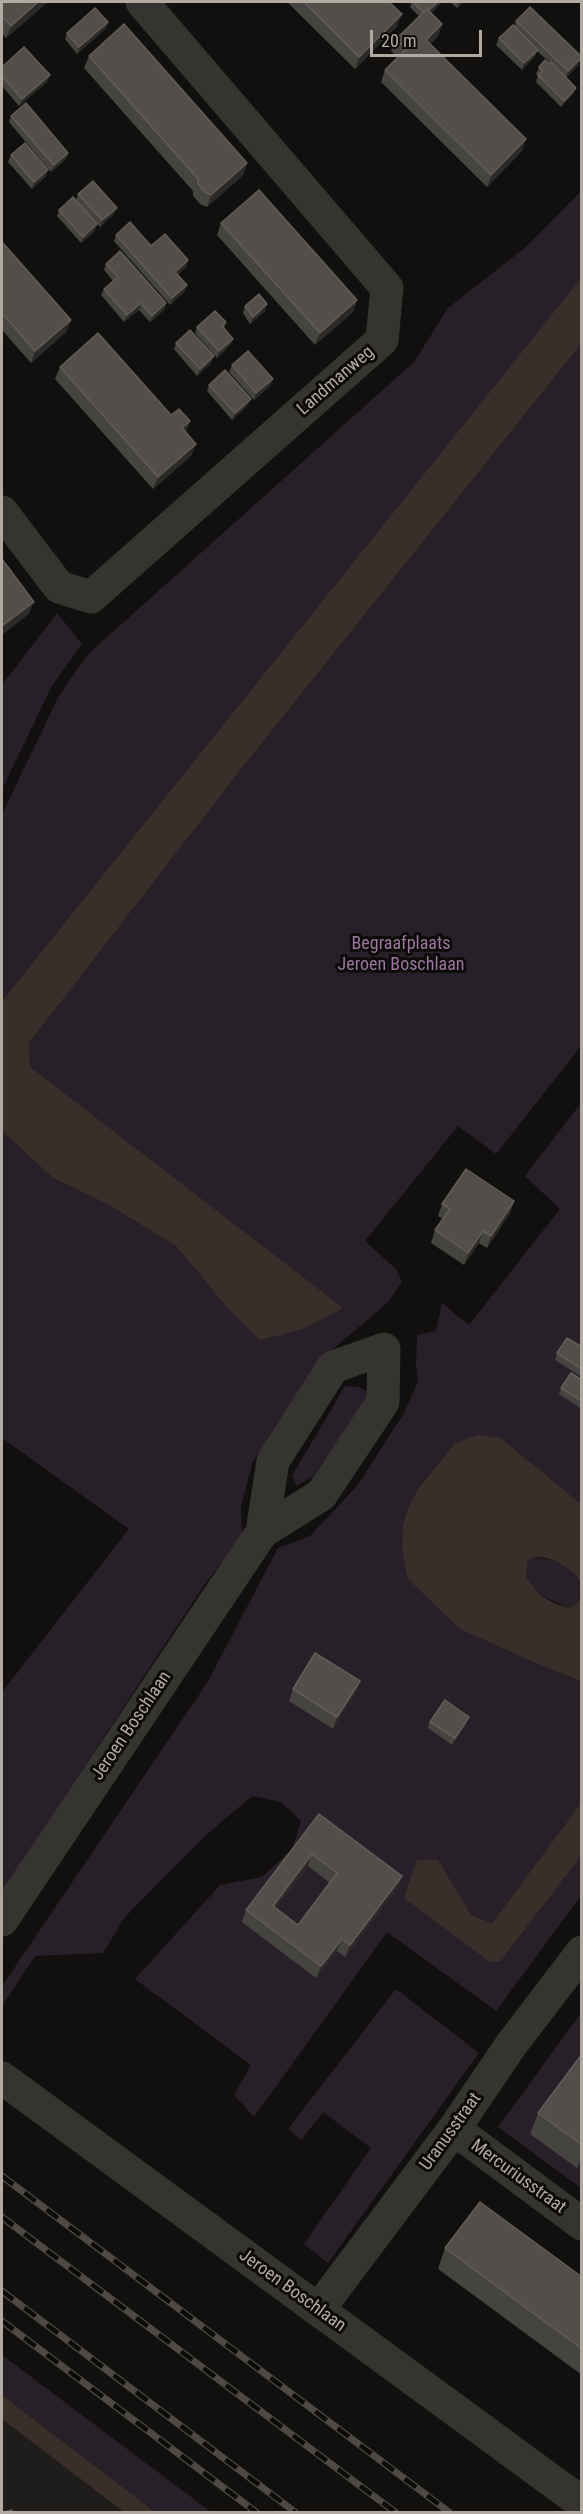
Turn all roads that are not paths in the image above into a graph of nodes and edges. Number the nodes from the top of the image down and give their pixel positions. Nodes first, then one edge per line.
1 (142, 2) edge
2 (2, 512) edge
3 (262, 1532) junction
4 (2, 1920) edge
5 (582, 1952) edge
6 (2, 2078) edge
7 (454, 2129) junction
8 (582, 2224) edge
9 (318, 2310) junction
10 (582, 2503) edge

1 - 2 street, Landmanweg
3 - 3 street, Jeroen Boschlaan
3 - 4 street, Jeroen Boschlaan
5 - 7 street, Uranusstraat
6 - 9 street, Jeroen Boschlaan
7 - 8 street, Mercuriusstraat
7 - 9 street, Uranusstraat
9 - 10 street, Jeroen Boschlaan

